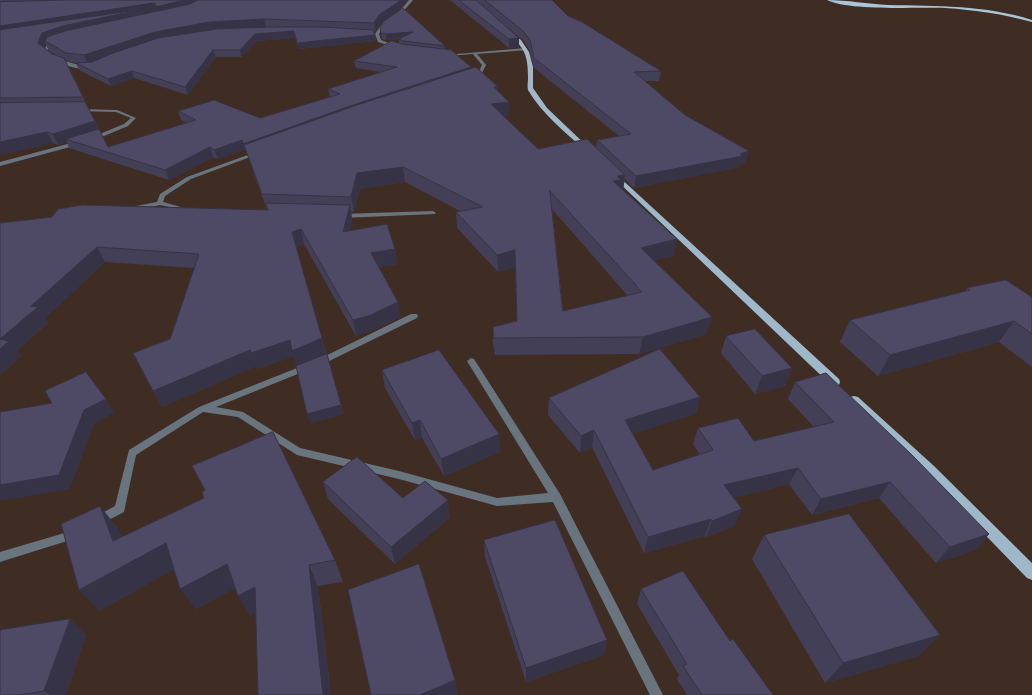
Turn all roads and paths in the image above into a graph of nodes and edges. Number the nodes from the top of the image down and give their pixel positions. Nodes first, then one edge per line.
1 (411, 0) edge
2 (829, 0) edge
3 (1032, 20) edge
4 (499, 26) edge
5 (370, 34) edge
6 (377, 34) junction
7 (60, 40) edge
8 (404, 49) edge
9 (526, 49) junction
10 (444, 54) edge
11 (475, 54) junction
12 (95, 66) edge
13 (464, 80) edge
14 (73, 109) edge
15 (263, 151) edge
16 (595, 157) edge
17 (0, 164) edge
18 (606, 167) edge
19 (160, 203) junction
20 (123, 210) edge
21 (195, 211) edge
22 (434, 213) dead end
23 (333, 216) edge
24 (414, 316) dead end
25 (471, 361) dead end
26 (202, 409) junction
27 (556, 497) junction
28 (0, 558) edge
29 (1032, 573) edge
30 (657, 695) edge

1 - 6 street
2 - 3 highway
4 - 9 main road
5 - 6 street
6 - 8 street
7 - 12 street
9 - 11 street
9 - 16 main road
10 - 11 street
11 - 13 street
14 - 17 street
15 - 19 street
18 - 29 main road
19 - 20 street
19 - 21 street
22 - 23 street
24 - 26 street
25 - 27 street
26 - 27 street
26 - 28 street
27 - 30 street

